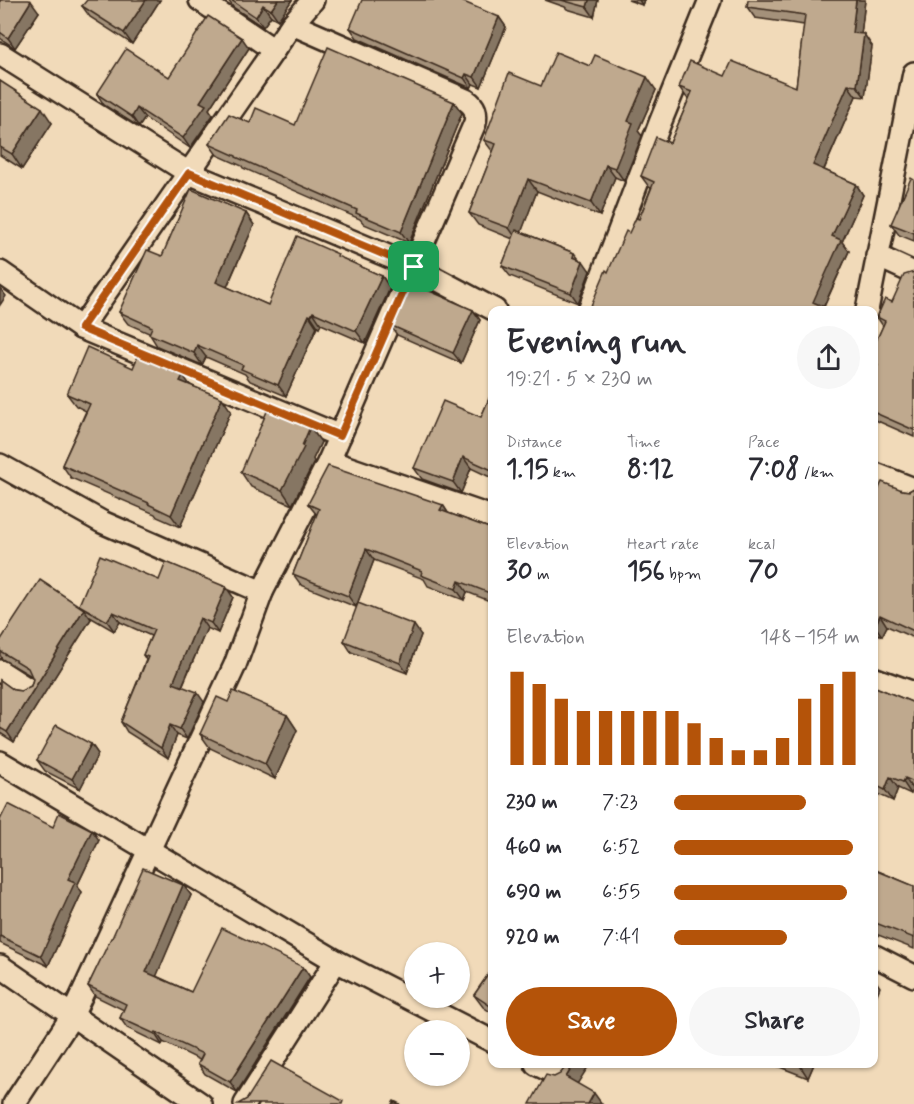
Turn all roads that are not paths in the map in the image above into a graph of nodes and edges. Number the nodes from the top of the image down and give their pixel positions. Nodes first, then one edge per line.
1 (200, 0) edge
2 (313, 0) edge
3 (710, 0) edge
4 (292, 24) junction
5 (274, 50) junction
6 (0, 54) edge
7 (914, 73) edge
8 (189, 173) junction
9 (877, 256) junction
10 (414, 267) junction
11 (0, 272) edge
12 (914, 273) edge
13 (488, 306) edge
14 (591, 306) edge
15 (868, 306) edge
16 (81, 328) junction
17 (340, 436) junction
18 (329, 462) junction
19 (0, 465) edge
20 (878, 475) edge
21 (914, 489) edge
22 (488, 517) edge
23 (262, 592) junction
24 (0, 671) edge
25 (878, 680) edge
26 (28, 689) edge
27 (914, 693) edge
28 (0, 762) edge
29 (149, 849) junction
30 (878, 958) edge
31 (336, 961) junction
32 (0, 966) edge
33 (914, 976) edge
34 (72, 1016) junction
35 (488, 1039) edge
36 (544, 1068) edge
37 (561, 1076) edge
38 (176, 1097) edge
39 (14, 1104) edge
40 (201, 1104) edge
41 (245, 1104) edge

1 - 5 street
2 - 4 street
3 - 14 street
4 - 5 street
4 - 10 street
5 - 8 street
6 - 8 street
7 - 9 street
8 - 10 street
8 - 16 street
9 - 12 street
9 - 15 street
10 - 13 street
10 - 17 street
11 - 16 street
16 - 17 street
17 - 18 street
18 - 22 street
18 - 23 street
19 - 23 street
20 - 21 street
23 - 29 street
24 - 26 street
25 - 27 street
28 - 29 street
29 - 31 street
29 - 34 street
30 - 33 street
31 - 35 street
31 - 41 street
32 - 34 street
34 - 38 street
34 - 39 street
36 - 37 street
38 - 40 street

